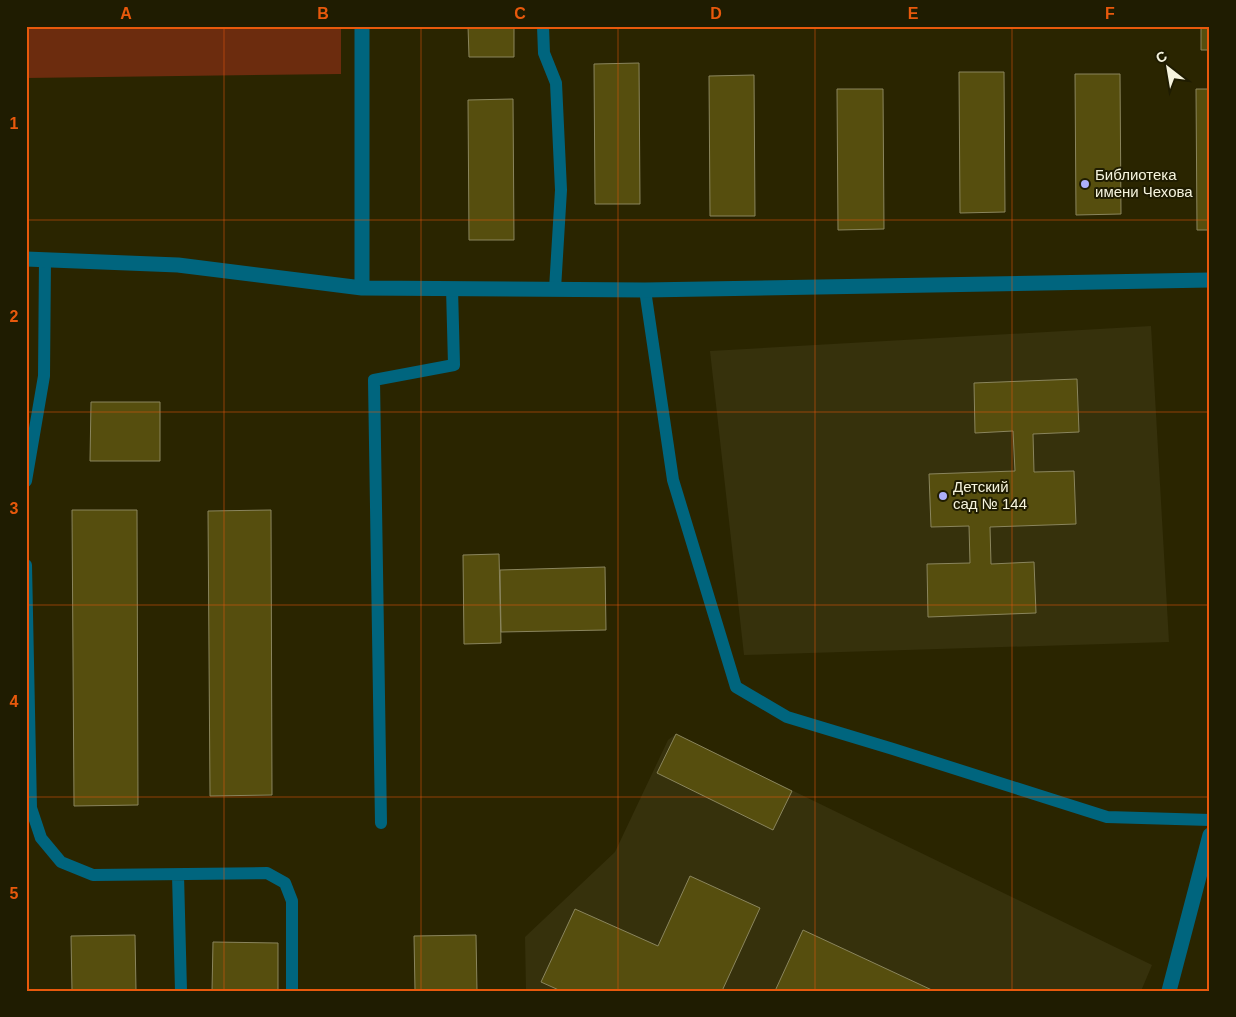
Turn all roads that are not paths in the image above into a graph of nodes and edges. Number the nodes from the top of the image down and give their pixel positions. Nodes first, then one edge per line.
1 (362, 26) edge
2 (543, 26) edge
3 (44, 259) junction
4 (26, 260) edge
5 (1210, 280) edge
6 (362, 288) junction
7 (452, 288) junction
8 (555, 289) junction
9 (645, 290) junction
10 (26, 481) edge
11 (26, 565) edge
12 (1210, 820) edge
13 (381, 823) dead end
14 (1210, 836) edge
15 (178, 875) junction
16 (181, 991) edge
17 (292, 991) edge
18 (1169, 991) edge

1 - 6 street
2 - 8 lane
3 - 4 street
3 - 6 street
3 - 10 lane
5 - 9 street
6 - 7 street
7 - 8 street
7 - 13 lane
8 - 9 street
9 - 12 lane
11 - 15 lane
14 - 18 street
15 - 16 lane
15 - 17 lane

